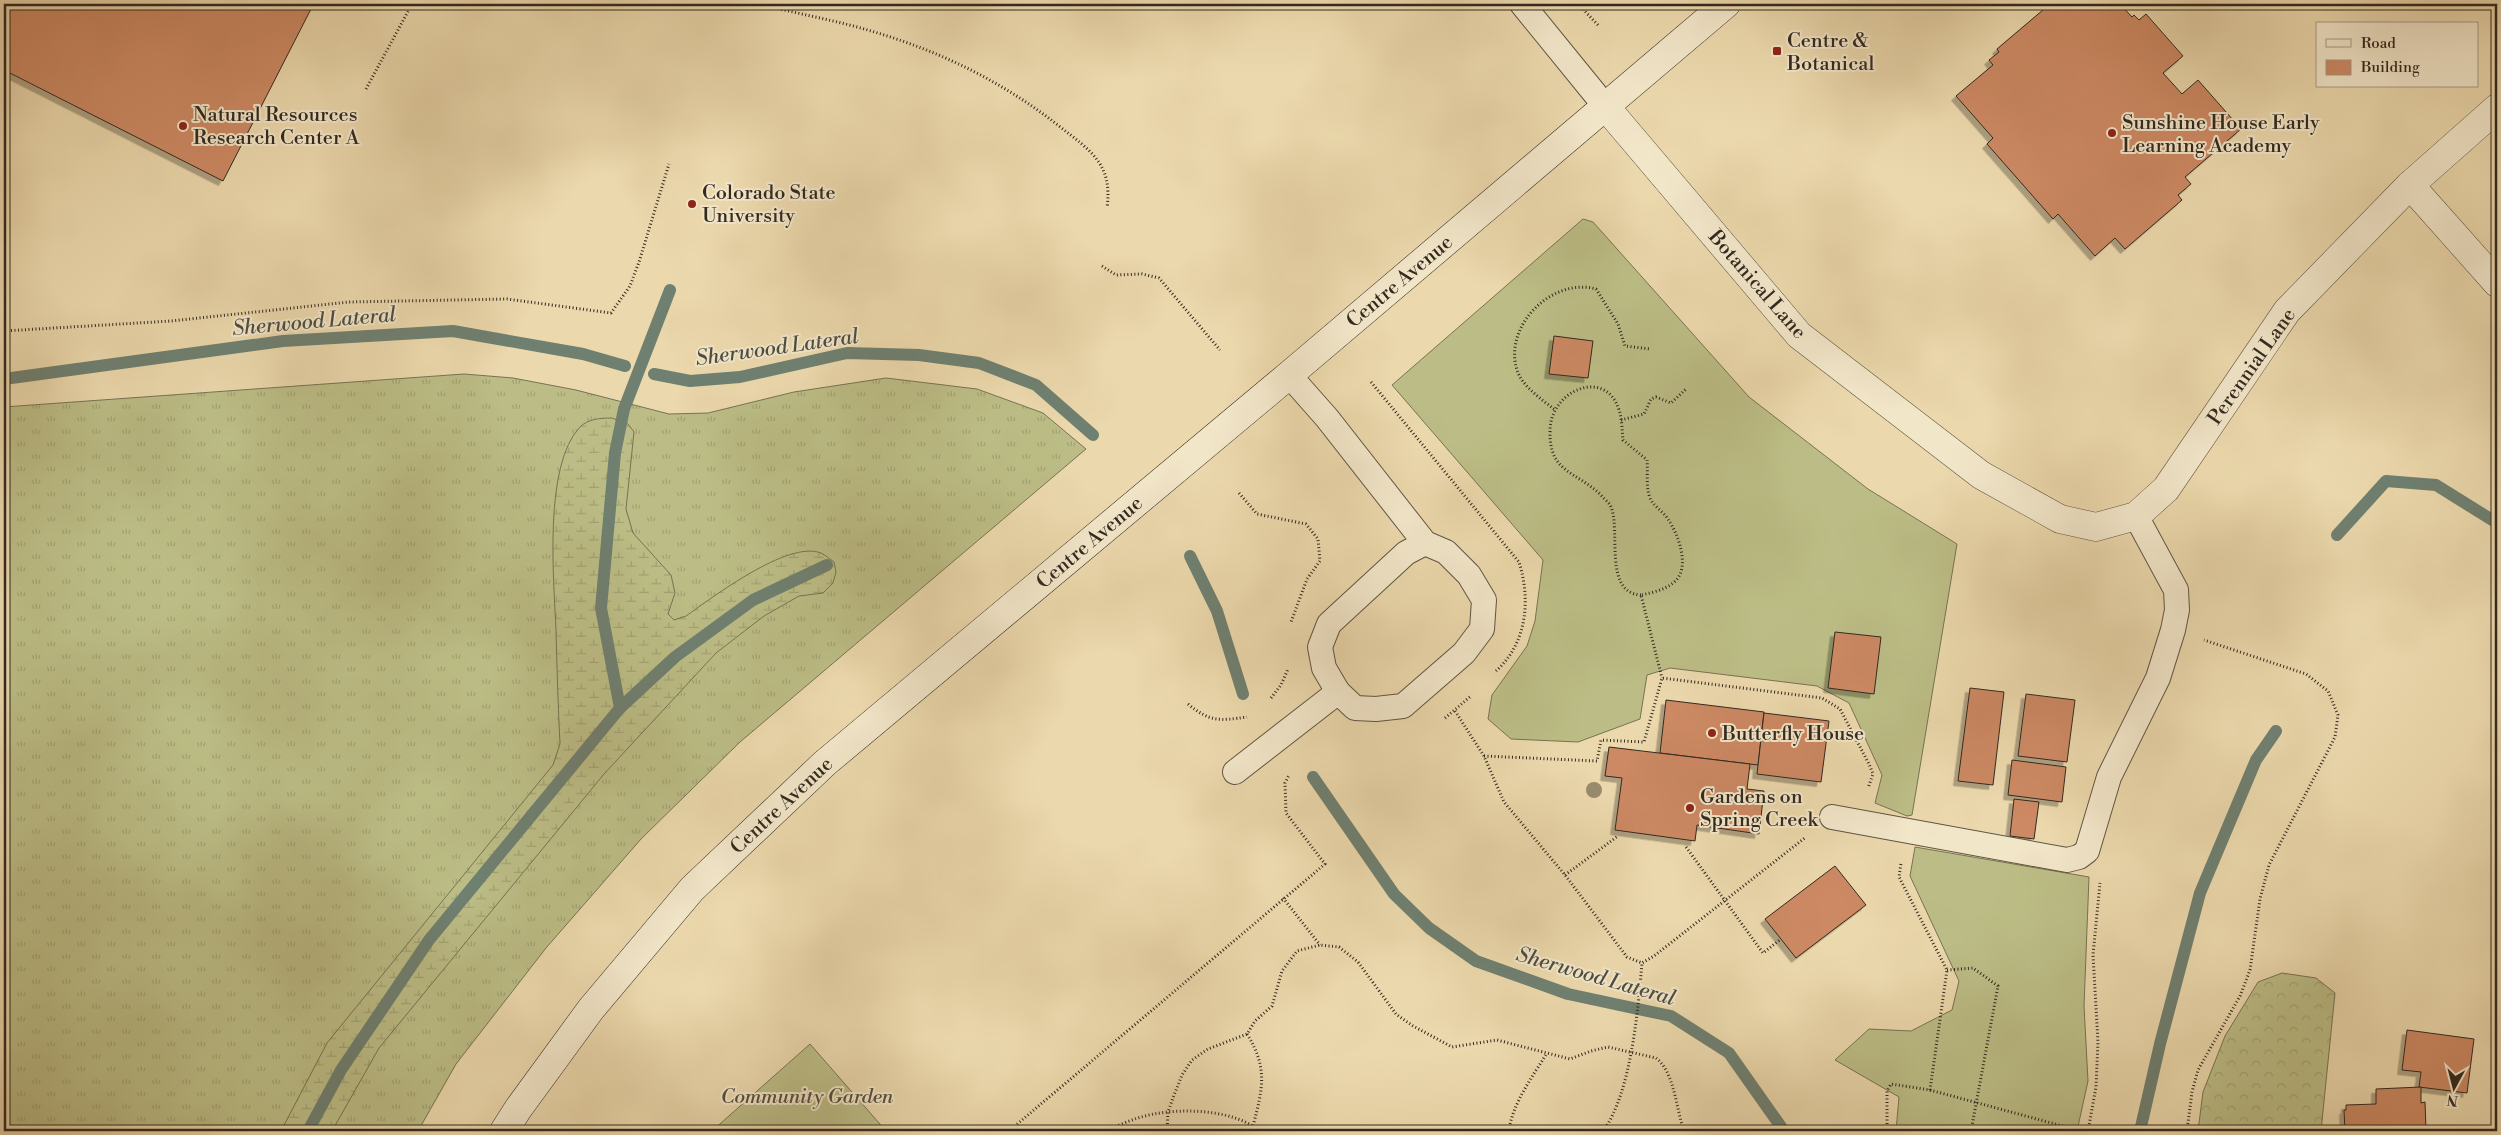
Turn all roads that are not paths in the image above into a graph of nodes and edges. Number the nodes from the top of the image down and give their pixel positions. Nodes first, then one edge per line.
1 (1522, 4) edge
2 (1726, 4) edge
3 (1605, 106) junction
4 (2497, 108) edge
5 (2410, 185) junction
6 (2497, 282) edge
7 (1289, 375) junction
8 (1981, 475) joint
9 (2136, 516) junction
10 (1425, 543) junction
11 (1338, 692) junction
12 (1236, 772) dead end
13 (1832, 816) road end
14 (504, 1131) edge

1 - 3 lane
2 - 3 street, Centre Avenue
3 - 7 street, Centre Avenue
3 - 8 street, Botanical Lane
4 - 5 street, Perennial Lane
5 - 6 street
5 - 9 street, Perennial Lane
7 - 10 lane
7 - 14 street, Centre Avenue
8 - 9 street, Perennial Lane
9 - 13 lane
10 - 11 lane
10 - 11 lane
11 - 12 lane

